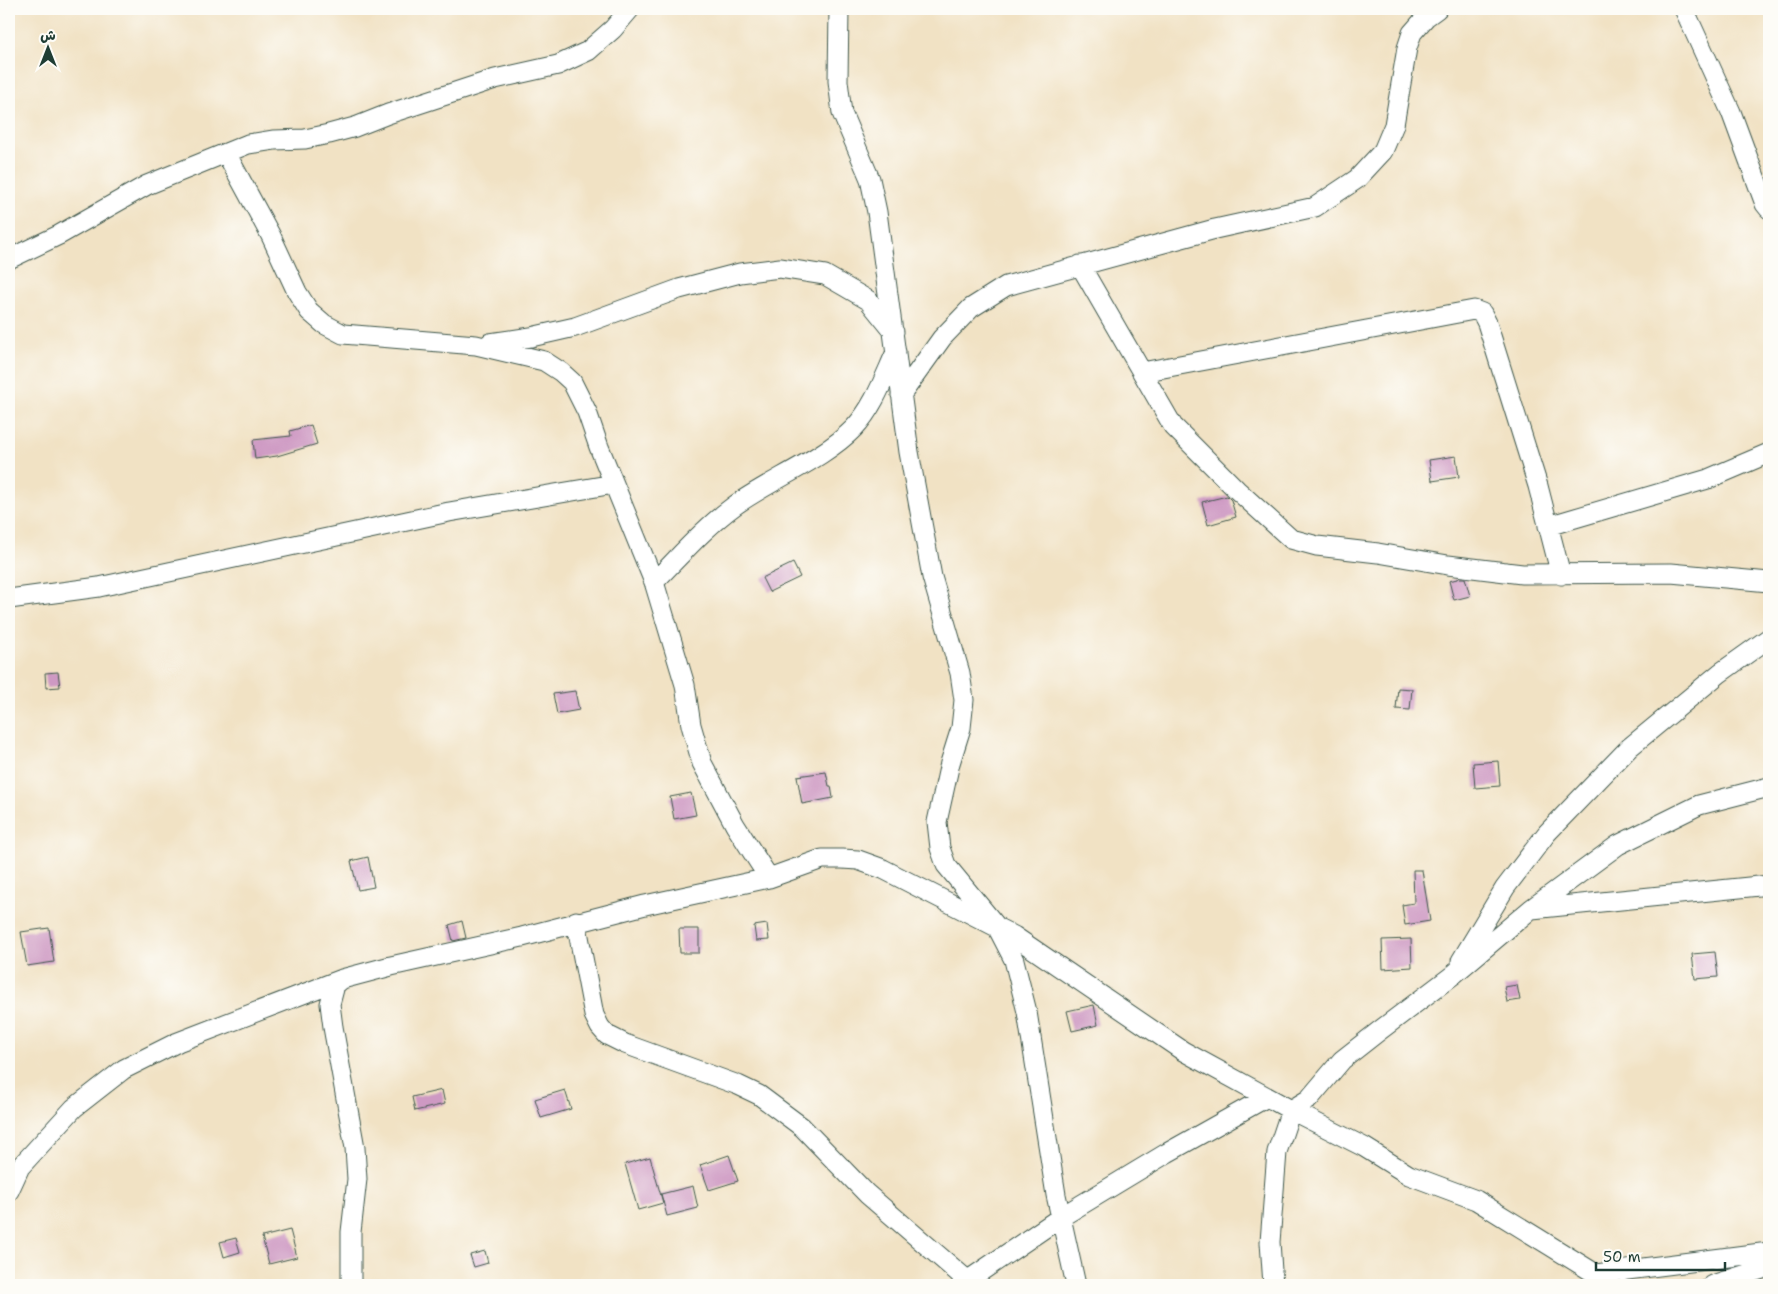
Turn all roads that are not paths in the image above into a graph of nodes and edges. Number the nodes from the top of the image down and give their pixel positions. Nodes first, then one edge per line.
1 (630, 9) edge
2 (839, 9) edge
3 (1437, 9) edge
4 (1684, 9) edge
5 (226, 153) junction
6 (1769, 209) edge
7 (9, 259) edge
8 (1080, 265) junction
9 (894, 332) junction
10 (476, 345) junction
11 (896, 351) junction
12 (1142, 372) junction
13 (901, 396) junction
14 (1769, 453) edge
15 (614, 484) junction
16 (1548, 526) junction
17 (1561, 575) junction
18 (654, 582) junction
19 (1769, 582) edge
20 (9, 599) edge
21 (1769, 638) edge
22 (1769, 787) edge
23 (769, 878) junction
24 (1769, 885) edge
25 (1531, 909) junction
26 (576, 922) junction
27 (997, 927) junction
28 (1453, 975) junction
29 (342, 979) junction
30 (1266, 1097) junction
31 (1291, 1110) junction
32 (9, 1191) edge
33 (1061, 1217) junction
34 (1769, 1252) edge
35 (1769, 1267) edge
36 (965, 1283) edge
37 (351, 1285) edge
38 (1076, 1285) edge
39 (1273, 1285) edge
40 (1712, 1285) edge

1 - 5 street
2 - 9 street
3 - 8 street
4 - 6 street
5 - 7 street
5 - 10 street
8 - 12 street
8 - 13 street
9 - 10 street
9 - 11 street
10 - 15 street
11 - 13 street
11 - 18 street
12 - 16 street
12 - 17 street
13 - 27 street
14 - 16 street
15 - 18 street
15 - 20 street
16 - 17 street
17 - 19 street
18 - 23 street
21 - 28 street
22 - 25 street
23 - 26 street
23 - 27 street
24 - 25 street
25 - 28 street
26 - 29 street
26 - 36 street
27 - 30 street
27 - 33 street
28 - 31 street
29 - 32 street
29 - 37 street
30 - 31 street
30 - 33 street
31 - 34 street
31 - 39 street
33 - 36 street
33 - 38 street
35 - 40 street

